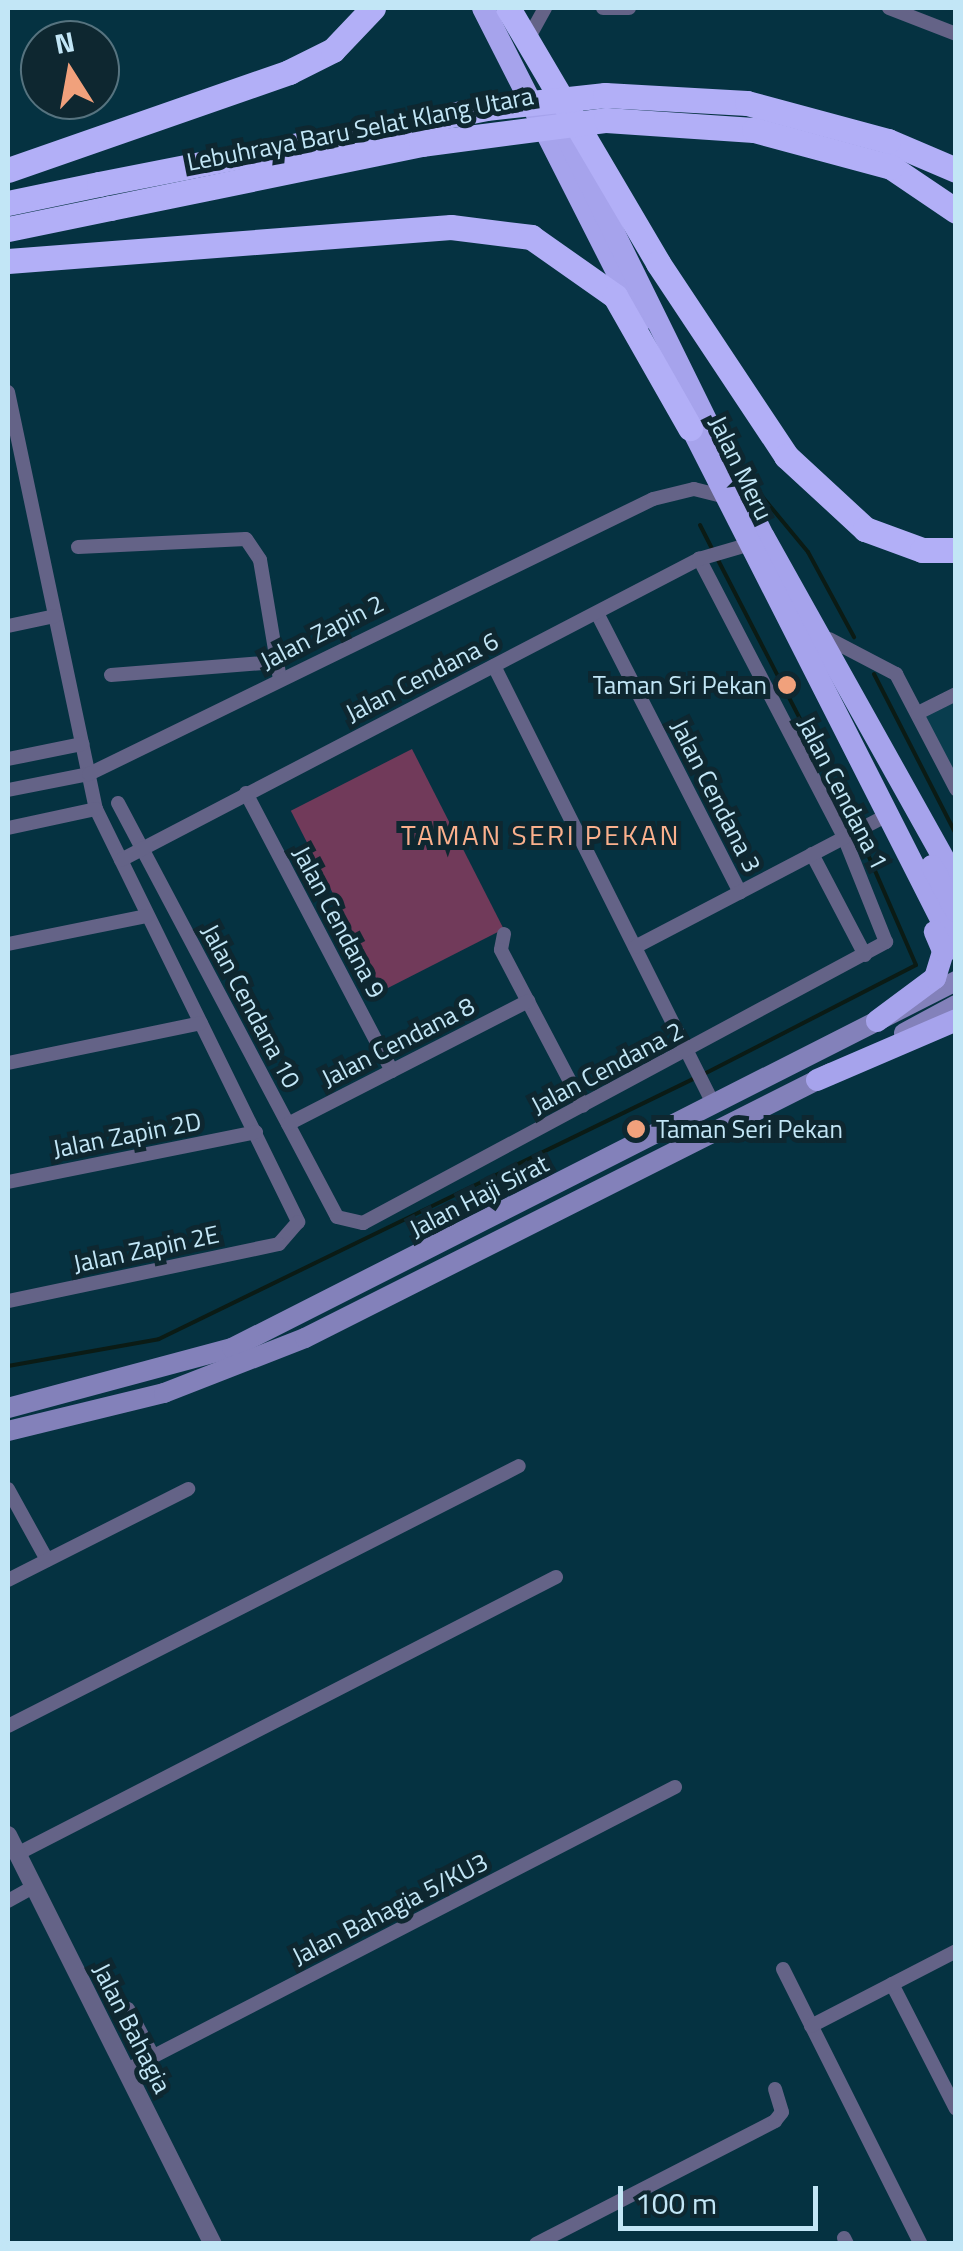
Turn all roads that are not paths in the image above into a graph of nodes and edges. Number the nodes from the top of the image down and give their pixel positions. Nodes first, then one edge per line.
1 (373, 8) edge
2 (482, 8) edge
3 (504, 8) edge
4 (545, 8) edge
5 (602, 8) edge
6 (629, 8) edge
7 (889, 8) edge
8 (956, 34) edge
9 (529, 38) junction
10 (889, 154) junction
11 (8, 170) edge
12 (956, 170) edge
13 (104, 196) junction
14 (956, 196) edge
15 (8, 203) edge
16 (956, 211) edge
17 (8, 229) edge
18 (8, 261) edge
19 (8, 392) edge
20 (690, 428) junction
21 (26, 492) junction
22 (8, 496) edge
23 (722, 496) junction
24 (756, 541) junction
25 (78, 547) dead end
26 (956, 550) edge
27 (708, 555) junction
28 (597, 613) junction
29 (55, 616) junction
30 (8, 626) edge
31 (868, 656) junction
32 (277, 662) junction
33 (494, 666) junction
34 (110, 675) dead end
35 (280, 679) junction
36 (847, 691) junction
37 (956, 694) edge
38 (918, 713) junction
39 (82, 744) junction
40 (8, 759) edge
41 (88, 774) junction
42 (956, 789) edge
43 (8, 790) edge
44 (246, 794) junction
45 (118, 803) dead end
46 (96, 809) junction
47 (890, 824) junction
48 (8, 828) edge
49 (844, 838) junction
50 (143, 847) junction
51 (812, 854) junction
52 (121, 860) junction
53 (956, 881) edge
54 (740, 892) junction
55 (956, 911) edge
56 (147, 916) junction
57 (504, 934) dead end
58 (886, 942) joint
59 (8, 944) edge
60 (635, 947) junction
61 (956, 949) edge
62 (865, 955) junction
63 (956, 981) edge
64 (528, 1002) junction
65 (956, 1005) edge
66 (956, 1020) edge
67 (877, 1021) junction
68 (201, 1023) junction
69 (690, 1058) junction
70 (8, 1063) edge
71 (392, 1070) junction
72 (817, 1080) junction
73 (708, 1094) junction
74 (583, 1106) junction
75 (288, 1124) junction
76 (256, 1132) junction
77 (8, 1182) edge
78 (347, 1226) joint
79 (8, 1301) edge
80 (8, 1408) edge
81 (8, 1431) edge
82 (519, 1466) dead end
83 (188, 1488) dead end
84 (8, 1490) edge
85 (47, 1560) junction
86 (556, 1577) dead end
87 (8, 1580) edge
88 (8, 1726) edge
89 (675, 1787) dead end
90 (8, 1834) edge
91 (17, 1854) junction
92 (34, 1887) junction
93 (8, 1900) edge
94 (956, 1950) edge
95 (783, 1970) dead end
96 (892, 1984) junction
97 (128, 2008) dead end
98 (811, 2026) junction
99 (153, 2056) junction
100 (124, 2071) junction
101 (775, 2088) dead end
102 (956, 2109) edge
103 (213, 2244) edge
104 (536, 2244) edge
105 (921, 2244) edge

1 - 11 highway
2 - 20 highway, Jalan Meru
3 - 9 highway
3 - 24 highway, Jalan Meru
4 - 9 street
5 - 6 street
7 - 8 street
9 - 26 highway
10 - 12 highway, Lebuhraya Baru Selat Klang Utara
10 - 13 highway, Lebuhraya Baru Selat Klang Utara, bridge
10 - 14 highway, Lebuhraya Baru Selat Klang Utara
10 - 16 highway
13 - 15 highway, Lebuhraya Baru Selat Klang Utara
13 - 17 highway, Lebuhraya Baru Selat Klang Utara
18 - 20 highway
19 - 21 street
20 - 23 highway, Jalan Meru
21 - 22 street
21 - 29 street
23 - 24 highway, Jalan Meru
23 - 35 street, Jalan Zapin 2
24 - 27 street, Jalan Cendana 6
24 - 31 street
24 - 36 highway, Jalan Meru
24 - 47 highway, Jalan Meru
25 - 32 street
27 - 28 street, Jalan Cendana 6
27 - 49 street, Jalan Cendana 1
28 - 33 street, Jalan Cendana 6
28 - 54 street, Jalan Cendana 3
29 - 30 street
29 - 39 street
31 - 36 street
31 - 38 street
32 - 34 street
32 - 35 street
33 - 44 street, Jalan Cendana 6
33 - 60 street
35 - 41 street, Jalan Zapin 2
36 - 53 highway, Jalan Meru
36 - 55 highway
37 - 38 street
38 - 42 street
39 - 40 street
39 - 41 street
41 - 43 street, Jalan Zapin 2
41 - 46 street
44 - 50 street, Jalan Cendana 6
44 - 71 street, Jalan Cendana 9
45 - 50 street, Jalan Cendana 10
46 - 48 street
46 - 52 street
47 - 49 street
47 - 61 highway, Jalan Meru
47 - 67 highway
49 - 51 street
49 - 58 street, Jalan Cendana 1
50 - 52 street, Jalan Cendana 6
50 - 75 street, Jalan Cendana 10
51 - 54 street
51 - 62 street
52 - 56 street
54 - 60 street
56 - 59 street
56 - 68 street
57 - 64 street
58 - 62 street, Jalan Cendana 2
60 - 69 street
62 - 69 street, Jalan Cendana 2
63 - 67 main road, Jalan Haji Sirat
64 - 71 street, Jalan Cendana 8
64 - 74 street
65 - 72 main road, Jalan Haji Sirat
66 - 72 highway
67 - 73 main road, Jalan Haji Sirat
68 - 70 street
68 - 76 street
69 - 73 street
69 - 74 street, Jalan Cendana 2
71 - 75 street, Jalan Cendana 8
72 - 81 main road, Jalan Haji Sirat
73 - 80 main road, Jalan Haji Sirat
74 - 78 street, Jalan Cendana 2
75 - 78 street, Jalan Cendana 10
76 - 77 street, Jalan Zapin 2D
76 - 79 street, Jalan Zapin 2E
82 - 88 street
83 - 85 street
84 - 85 street
85 - 87 street
86 - 91 street
89 - 99 street, Jalan Bahagia 5/KU3
90 - 91 street, Jalan Bahagia
91 - 92 street, Jalan Bahagia
92 - 93 street
92 - 100 street, Jalan Bahagia
94 - 96 street
95 - 98 street
96 - 98 street
96 - 102 street
97 - 99 street
98 - 105 street
99 - 100 street, Jalan Bahagia 5/KU3
100 - 103 street, Jalan Bahagia
101 - 104 street

